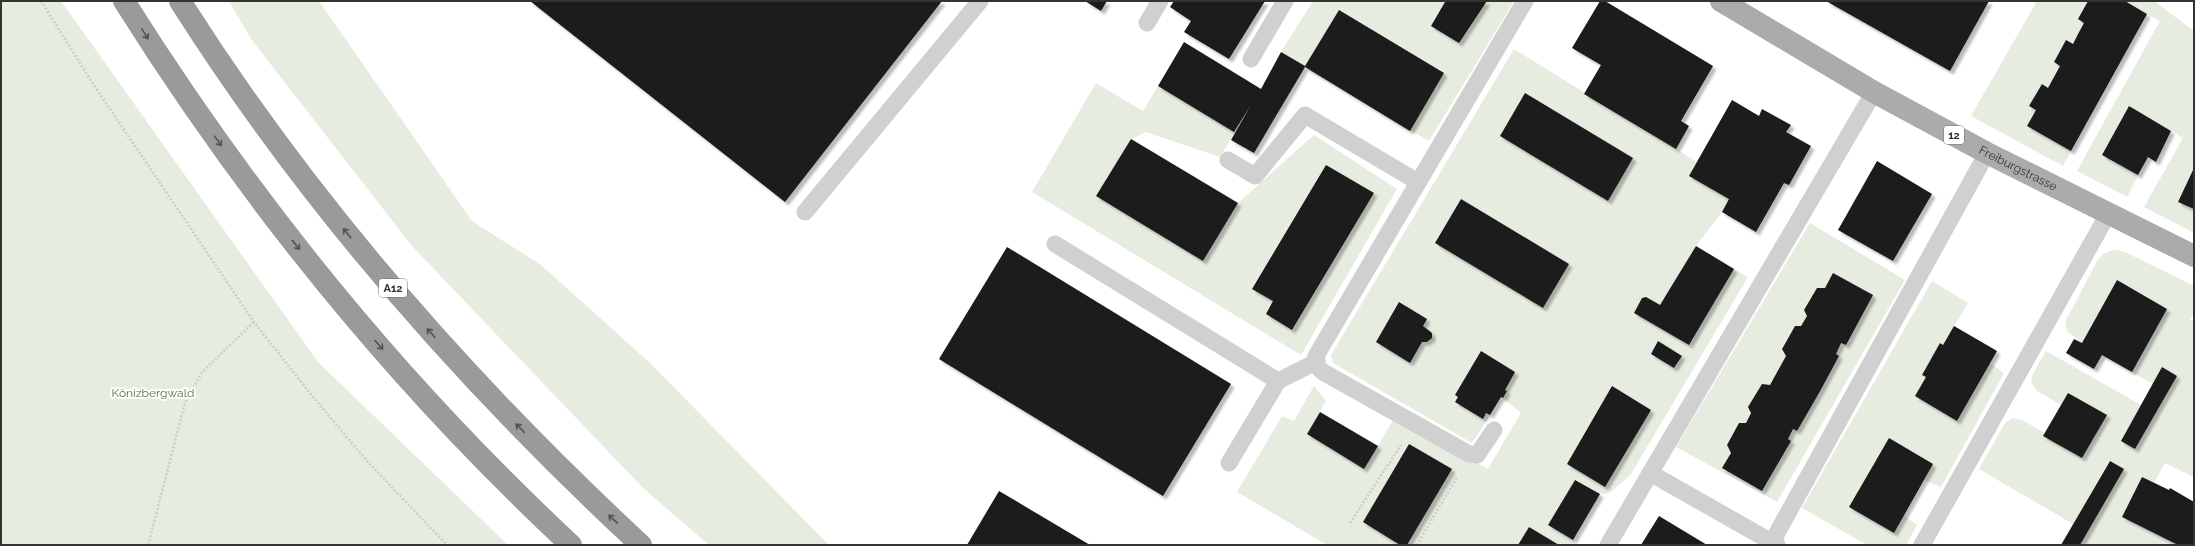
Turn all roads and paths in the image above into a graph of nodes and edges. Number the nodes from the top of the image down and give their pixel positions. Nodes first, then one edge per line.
1 (41, 1) edge
2 (124, 1) edge
3 (180, 1) edge
4 (980, 1) edge
5 (1160, 1) edge
6 (1286, 1) edge
7 (1525, 1) edge
8 (1721, 1) edge
9 (1147, 23) dead end
10 (1251, 59) dead end
11 (1874, 92) junction
12 (1987, 153) junction
13 (1228, 160) dead end
14 (1418, 182) junction
15 (805, 212) dead end
16 (2108, 214) junction
17 (1055, 244) dead end
18 (2194, 256) edge
19 (254, 322) junction
20 (1316, 362) junction
21 (1278, 381) junction
22 (1494, 430) dead end
23 (1406, 439) dead end
24 (1469, 454) junction
25 (1229, 463) dead end
26 (1650, 473) junction
27 (1350, 523) dead end
28 (1775, 544) edge
29 (148, 545) edge
30 (447, 545) edge
31 (571, 545) edge
32 (642, 545) edge
33 (1417, 545) edge
34 (1608, 545) edge
35 (1922, 545) edge

1 - 19 path
2 -> 31 highway
32 -> 3 highway, A12
4 - 15 lane
5 - 9 lane
6 - 10 lane
7 - 14 lane
8 - 11 main road, Freiburgstrasse / 12
11 - 12 main road, Freiburgstrasse / 12
11 - 26 lane
12 - 16 main road, Freiburgstrasse / 12
12 - 28 lane
13 - 14 lane
14 - 20 lane
16 - 18 main road, Freiburgstrasse / 12
16 - 35 lane
17 - 21 lane
19 - 29 path
19 - 30 path
20 - 21 lane
20 - 24 lane
21 - 25 lane
22 - 24 lane
23 - 27 path
24 - 33 path
26 - 28 lane
26 - 34 lane

